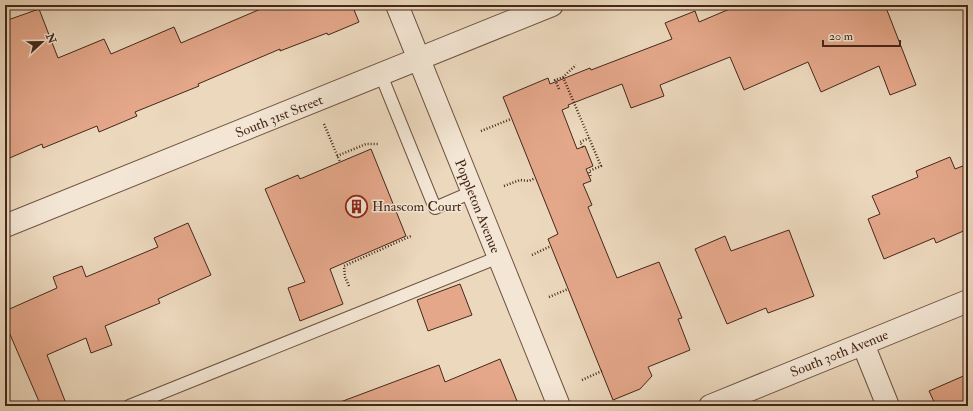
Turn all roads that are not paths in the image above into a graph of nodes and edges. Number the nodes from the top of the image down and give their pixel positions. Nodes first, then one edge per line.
1 (397, 5) edge
2 (552, 5) edge
3 (419, 60) junction
4 (381, 75) junction
5 (472, 192) junction
6 (5, 226) edge
7 (499, 257) junction
8 (968, 301) edge
9 (862, 344) junction
10 (129, 406) edge
11 (559, 406) edge
12 (710, 406) edge
13 (888, 406) edge

1 - 3 street, Poppleton Avenue
2 - 3 street, South 31st Street
3 - 4 street, South 31st Street
3 - 5 street, Poppleton Avenue
4 - 5 lane
4 - 6 street, South 31st Street
5 - 7 street, Poppleton Avenue
7 - 10 lane
7 - 11 street, Poppleton Avenue
8 - 9 street, South 30th Avenue
9 - 12 street, South 30th Avenue
9 - 13 street

